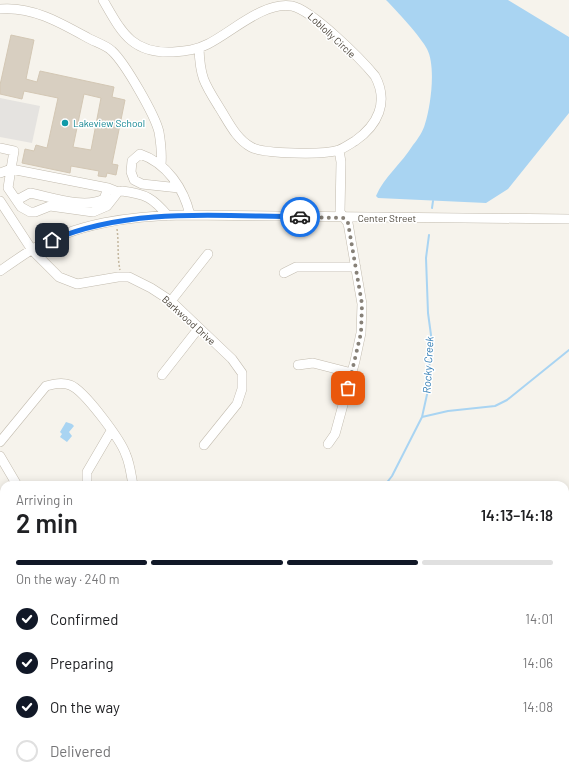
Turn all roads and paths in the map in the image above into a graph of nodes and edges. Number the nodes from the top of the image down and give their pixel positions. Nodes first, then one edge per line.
1 (103, 0) edge
2 (0, 9) edge
3 (199, 48) junction
4 (0, 148) edge
5 (339, 150) junction
6 (161, 165) junction
7 (11, 169) junction
8 (0, 173) edge
9 (108, 188) junction
10 (179, 188) junction
11 (118, 192) junction
12 (17, 200) junction
13 (0, 201) edge
14 (168, 216) junction
15 (190, 216) junction
16 (344, 218) junction
17 (569, 219) edge
18 (117, 229) dead end
19 (32, 250) junction
20 (208, 254) dead end
21 (356, 267) junction
22 (0, 271) edge
23 (284, 273) dead end
24 (121, 277) junction
25 (171, 301) junction
26 (198, 329) junction
27 (298, 365) dead end
28 (352, 373) junction
29 (162, 375) dead end
30 (111, 431) junction
31 (0, 442) edge
32 (328, 444) dead end
33 (204, 445) dead end
34 (0, 456) edge
35 (15, 481) edge
36 (87, 481) edge
37 (132, 481) edge

1 - 3 street, Loblolly Circle
2 - 6 street
3 - 5 street, Loblolly Circle
3 - 5 street, Loblolly Circle
4 - 7 street
5 - 16 street
6 - 10 street
6 - 10 street
7 - 8 street
7 - 9 street
7 - 12 street
9 - 11 street
9 - 12 street
10 - 15 street
11 - 12 street
11 - 14 street
13 - 19 street, Barkwood Drive
14 - 15 street, Center Street
14 - 19 street, Center Street
15 - 16 street, Center Street
16 - 17 street, Center Street
16 - 21 street
18 - 24 path
19 - 22 street, Center Street
19 - 24 street, Barkwood Drive
20 - 25 street
21 - 23 street
21 - 28 street
24 - 25 street, Barkwood Drive
25 - 26 street, Barkwood Drive
26 - 29 street
26 - 33 street, Barkwood Drive
27 - 28 street
28 - 32 street
30 - 31 street
30 - 36 street
30 - 37 street
34 - 35 street

